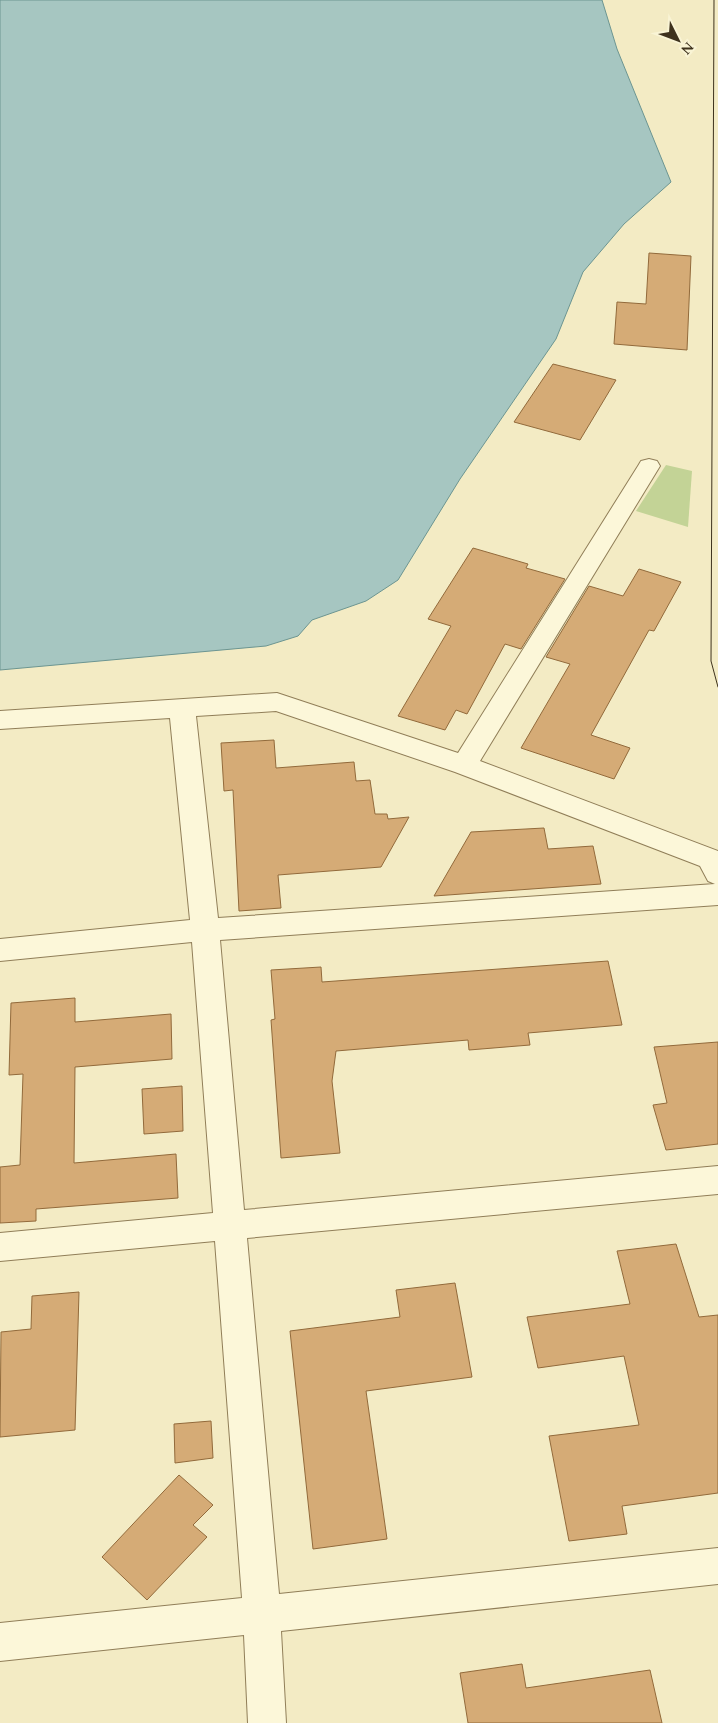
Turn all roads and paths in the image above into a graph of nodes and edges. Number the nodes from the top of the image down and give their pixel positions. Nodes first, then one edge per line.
1 (649, 466) dead end
2 (182, 709) junction
3 (0, 720) edge
4 (464, 765) junction
5 (718, 874) edge
6 (718, 894) edge
7 (205, 930) junction
8 (0, 950) edge
9 (718, 1180) edge
10 (228, 1224) junction
11 (0, 1247) edge
12 (718, 1566) edge
13 (262, 1615) junction
14 (0, 1642) edge
15 (268, 1723) edge

1 - 4 street
2 - 3 street
2 - 4 street
2 - 7 street
4 - 5 street
6 - 7 street
7 - 8 street
7 - 10 street
9 - 10 street
10 - 11 street
10 - 13 street
12 - 13 street
13 - 14 street
13 - 15 street

